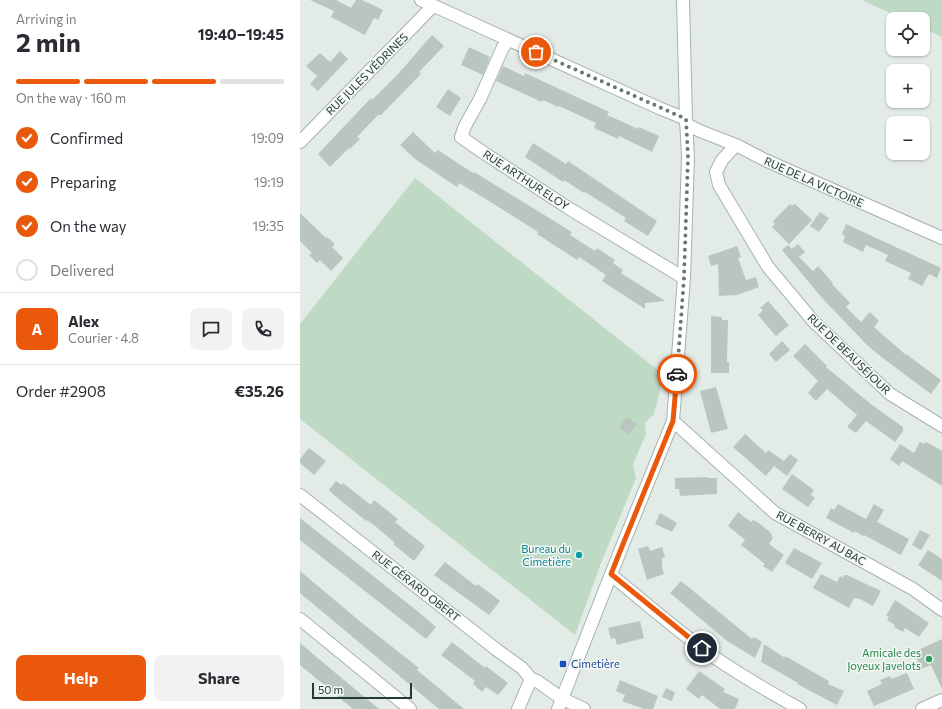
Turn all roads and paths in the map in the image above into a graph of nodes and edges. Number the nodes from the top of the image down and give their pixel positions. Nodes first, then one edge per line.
1 (421, 0) edge
2 (683, 0) edge
3 (433, 6) junction
4 (509, 40) junction
5 (686, 121) junction
6 (300, 142) edge
7 (736, 145) junction
8 (942, 238) edge
9 (684, 278) junction
10 (673, 421) junction
11 (942, 426) edge
12 (300, 495) edge
13 (611, 574) junction
14 (942, 610) edge
15 (300, 619) edge
16 (531, 679) junction
17 (942, 700) edge
18 (560, 704) edge
19 (410, 709) edge
20 (518, 709) edge
21 (584, 709) edge
22 (800, 709) edge
23 (922, 709) edge

1 - 3 street, RUE DE LA VICTOIRE
2 - 5 street
3 - 4 street, RUE DE LA VICTOIRE
3 - 6 street, RUE JULES VÉDRINES
4 - 5 street, RUE DE LA VICTOIRE
4 - 9 street, RUE ARTHUR ELOY
5 - 7 street, RUE DE LA VICTOIRE
5 - 9 street
7 - 8 street, RUE DE LA VICTOIRE
7 - 11 street, RUE DE BEAUSÉJOUR
9 - 10 street
10 - 13 street
10 - 14 street, RUE BERRY AU BAC
12 - 16 street, RUE GÉRARD OBERT
13 - 18 street
13 - 22 street
15 - 19 street
16 - 18 street, RUE GÉRARD OBERT
16 - 20 street
17 - 23 street
18 - 21 street, RUE GÉRARD OBERT

